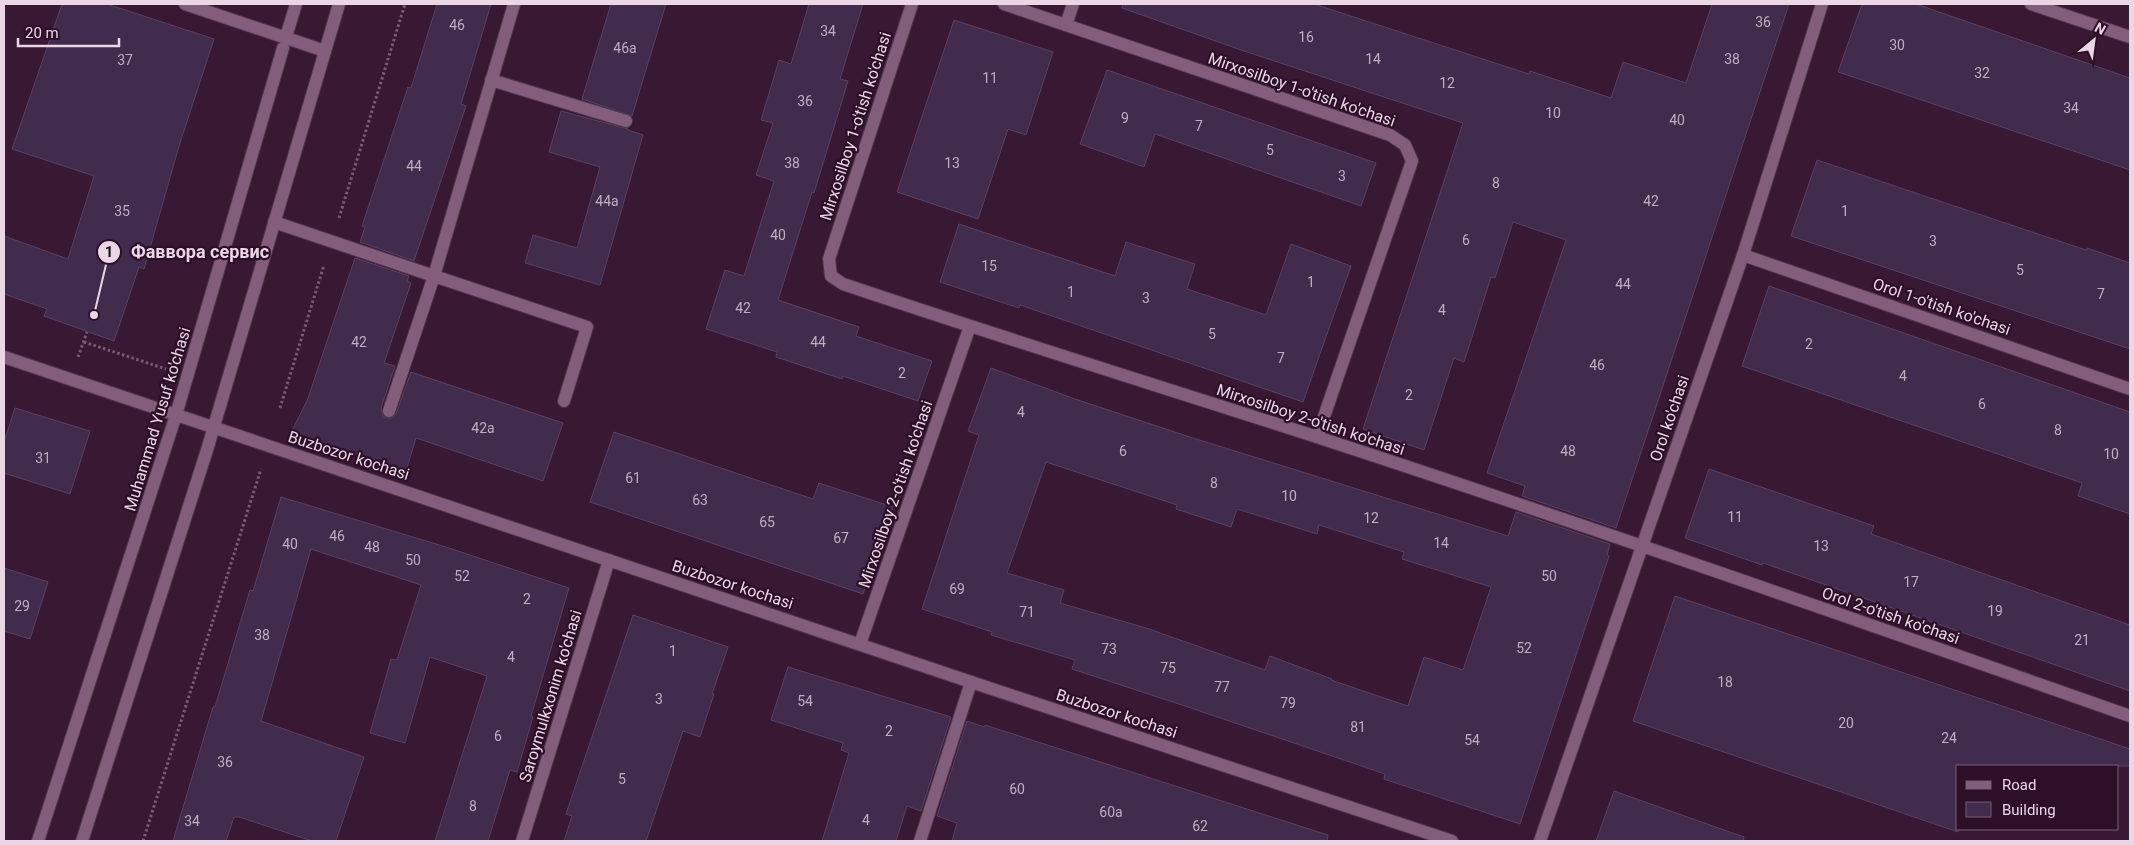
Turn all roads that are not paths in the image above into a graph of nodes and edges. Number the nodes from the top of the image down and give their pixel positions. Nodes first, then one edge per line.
1 (185, 4) edge
2 (296, 4) edge
3 (339, 4) edge
4 (514, 4) edge
5 (912, 4) edge
6 (1004, 4) edge
7 (1073, 4) edge
8 (1822, 4) edge
9 (2031, 4) edge
10 (1066, 25) junction
11 (2130, 38) edge
12 (284, 43) junction
13 (325, 51) junction
14 (491, 80) junction
15 (626, 121) dead end
16 (274, 222) junction
17 (1743, 255) junction
18 (829, 259) joint
19 (434, 276) junction
20 (970, 326) junction
21 (4, 357) edge
22 (2130, 389) edge
23 (564, 401) dead end
24 (389, 411) dead end
25 (176, 415) junction
26 (213, 427) junction
27 (1317, 437) junction
28 (1641, 545) junction
29 (610, 560) junction
30 (860, 644) junction
31 (971, 682) junction
32 (2130, 716) edge
33 (38, 841) edge
34 (82, 841) edge
35 (522, 841) edge
36 (920, 841) edge
37 (1452, 841) edge
38 (1540, 841) edge

1 - 12 street
2 - 12 street, Muhammad Yusuf ko'chasi
3 - 13 street
4 - 14 street
5 - 18 street, Mirxosilboy 1-o'tish ko'chasi
6 - 10 street, Mirxosilboy 1-o'tish ko'chasi
7 - 10 street
8 - 17 street, Orol ko'chasi
9 - 11 street
10 - 27 street, Mirxosilboy 1-o'tish ko'chasi
12 - 13 street
12 - 25 street, Muhammad Yusuf ko'chasi
13 - 16 street
14 - 15 street
14 - 19 street
16 - 19 street
16 - 26 street
17 - 22 street, Orol 1-o'tish ko'chasi
17 - 28 street, Orol ko'chasi
18 - 20 street, Mirxosilboy 2-o'tish ko'chasi
19 - 23 street
19 - 24 street
20 - 27 street, Mirxosilboy 2-o'tish ko'chasi
20 - 30 street, Mirxosilboy 2-o'tish ko'chasi
21 - 25 street, Buzbozor kochasi
25 - 26 street, Buzbozor kochasi
25 - 33 street, Muhammad Yusuf ko'chasi
26 - 29 street, Buzbozor kochasi
26 - 34 street
27 - 28 street, Mirxosilboy 2-o'tish ko'chasi
28 - 32 street, Orol 2-o'tish ko'chasi
28 - 38 street, Orol ko'chasi
29 - 30 street, Buzbozor kochasi
29 - 35 street, Saroymulkxonim ko'chasi
30 - 31 street, Buzbozor kochasi
31 - 36 street
31 - 37 street, Buzbozor kochasi

